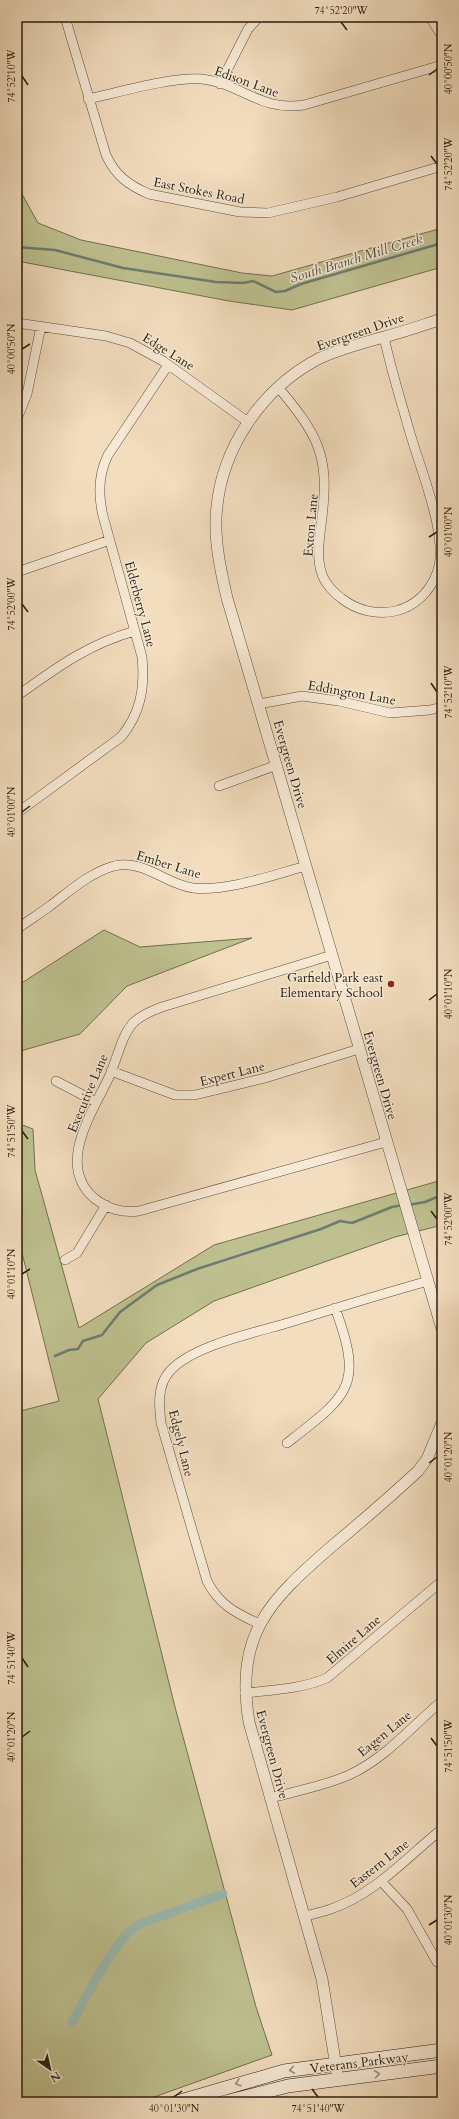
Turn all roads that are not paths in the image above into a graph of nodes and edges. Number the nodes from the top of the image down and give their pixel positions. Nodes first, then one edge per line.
1 (65, 17) edge
2 (259, 17) edge
3 (430, 17) edge
4 (442, 36) edge
5 (442, 65) edge
6 (220, 84) junction
7 (88, 99) junction
8 (442, 166) edge
9 (442, 319) edge
10 (17, 322) edge
11 (41, 326) junction
12 (384, 337) junction
13 (168, 365) junction
14 (278, 387) junction
15 (17, 418) edge
16 (248, 422) junction
17 (110, 540) junction
18 (17, 572) edge
19 (135, 630) junction
20 (17, 696) edge
21 (259, 704) junction
22 (442, 707) edge
23 (277, 765) junction
24 (219, 786) dead end
25 (17, 813) edge
26 (306, 866) junction
27 (17, 929) edge
28 (332, 955) junction
29 (359, 1049) junction
30 (111, 1071) junction
31 (56, 1081) dead end
32 (96, 1102) junction
33 (386, 1142) junction
34 (106, 1205) junction
35 (65, 1260) dead end
36 (428, 1281) junction
37 (335, 1308) junction
38 (442, 1329) edge
39 (442, 1426) edge
40 (287, 1443) dead end
41 (442, 1582) edge
42 (259, 1624) junction
43 (245, 1693) junction
44 (442, 1701) edge
45 (270, 1798) junction
46 (442, 1829) edge
47 (381, 1881) junction
48 (304, 1916) junction
49 (437, 1962) dead end
50 (442, 2050) edge
51 (336, 2065) junction
52 (442, 2066) edge
53 (338, 2079) junction
54 (178, 2102) edge
55 (225, 2102) edge

1 - 7 street, East Stokes Road
2 - 6 street
3 - 4 street
5 - 6 street, Edison Lane
6 - 7 street, Edison Lane
7 - 8 street, East Stokes Road
9 - 12 street, Evergreen Drive
10 - 11 street, Edge Lane
11 - 13 street, Edge Lane
11 - 15 street
12 - 14 street, Evergreen Drive
12 - 14 street, Exton Lane
13 - 16 street, Edge Lane
13 - 17 street, Elderberry Lane
14 - 16 street, Evergreen Drive
16 - 21 street, Evergreen Drive
17 - 18 street
17 - 19 street, Elderberry Lane
19 - 20 street
19 - 25 street, Elderberry Lane
21 - 22 street, Eddington Lane
21 - 23 street, Evergreen Drive
23 - 24 street
23 - 26 street, Evergreen Drive
26 - 27 street, Ember Lane
26 - 28 street, Evergreen Drive
28 - 29 street, Evergreen Drive
28 - 30 street, Executive Lane
29 - 30 street, Expert Lane
29 - 33 street, Evergreen Drive
30 - 32 street, Executive Lane
31 - 32 street
32 - 34 street, Executive Lane
33 - 34 street, Executive Lane
33 - 36 street, Evergreen Drive
34 - 35 street
36 - 37 street, Edgely Lane
36 - 38 street, Evergreen Drive
37 - 40 street
37 - 42 street, Edgely Lane
39 - 42 street, Evergreen Drive
41 - 43 street, Elmire Lane
42 - 43 street, Evergreen Drive
43 - 45 street, Evergreen Drive
44 - 45 street, Eagen Lane
45 - 48 street, Evergreen Drive
46 - 47 street, Eastern Lane
47 - 48 street, Eastern Lane
47 - 49 street
48 - 51 street, Evergreen Drive
50 - 51 main road, Veterans Parkway
51 - 53 street, Evergreen Drive
51 -> 54 main road, Veterans Parkway
53 -> 52 main road, Veterans Parkway
53 - 55 main road, Veterans Parkway

